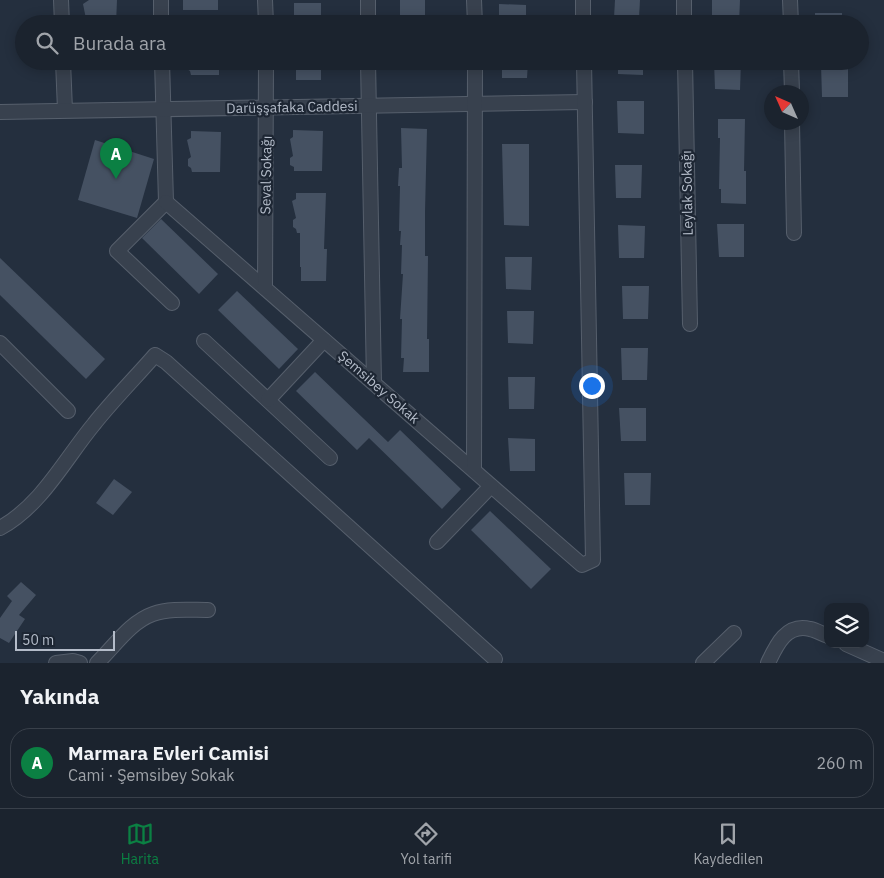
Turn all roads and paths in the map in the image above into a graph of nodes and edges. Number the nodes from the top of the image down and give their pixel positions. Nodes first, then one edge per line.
1 (61, 0) edge
2 (161, 0) edge
3 (265, 0) edge
4 (368, 0) edge
5 (474, 0) edge
6 (583, 0) edge
7 (684, 0) edge
8 (790, 0) edge
9 (62, 15) edge
10 (161, 15) edge
11 (266, 15) edge
12 (368, 15) edge
13 (475, 15) edge
14 (584, 15) edge
15 (684, 15) edge
16 (791, 15) edge
17 (63, 70) edge
18 (162, 70) edge
19 (266, 70) edge
20 (368, 70) edge
21 (475, 70) edge
22 (584, 70) edge
23 (685, 70) edge
24 (791, 70) edge
25 (792, 85) edge
26 (585, 102) junction
27 (476, 104) junction
28 (369, 105) junction
29 (267, 107) junction
30 (163, 109) junction
31 (65, 110) junction
32 (0, 112) edge
33 (792, 130) edge
34 (166, 202) junction
35 (794, 233) dead end
36 (265, 288) junction
37 (172, 303) dead end
38 (690, 324) dead end
39 (324, 340) junction
40 (204, 341) dead end
41 (0, 343) edge
42 (374, 383) junction
43 (268, 400) junction
44 (68, 411) dead end
45 (330, 458) dead end
46 (474, 470) junction
47 (491, 486) junction
48 (0, 528) edge
49 (437, 542) dead end
50 (208, 610) dead end
51 (734, 634) dead end
52 (824, 634) edge
53 (856, 648) edge
54 (495, 659) dead end
55 (884, 660) edge
56 (56, 663) edge
57 (80, 663) edge
58 (97, 663) edge
59 (703, 663) edge
60 (768, 663) edge

1 - 9 street
2 - 10 street
3 - 11 street
4 - 12 street
5 - 13 street
6 - 14 street
7 - 15 street
8 - 16 street
17 - 31 street
18 - 30 street
19 - 29 street, Seval Sokağı
20 - 28 street
21 - 27 street
22 - 26 street
23 - 38 street, Leylak Sokağı
24 - 25 street
26 - 27 street, Darüşşafaka Caddesi
26 - 47 street, Şemsibey Sokak
27 - 28 street, Darüşşafaka Caddesi
27 - 46 street
28 - 29 street, Darüşşafaka Caddesi
28 - 42 street
29 - 30 street, Darüşşafaka Caddesi
29 - 36 street, Seval Sokağı
30 - 31 street, Darüşşafaka Caddesi
30 - 34 street
31 - 32 street, Darüşşafaka Caddesi
33 - 35 street
34 - 36 street, Şemsibey Sokak
34 - 37 street
36 - 39 street, Şemsibey Sokak
39 - 42 street, Şemsibey Sokak
39 - 43 street
40 - 43 street
41 - 44 street
42 - 46 street, Şemsibey Sokak
43 - 45 street
46 - 47 street, Şemsibey Sokak
47 - 49 street
48 - 54 street
50 - 58 street
51 - 59 street
52 - 60 street
53 - 55 street
56 - 57 street

